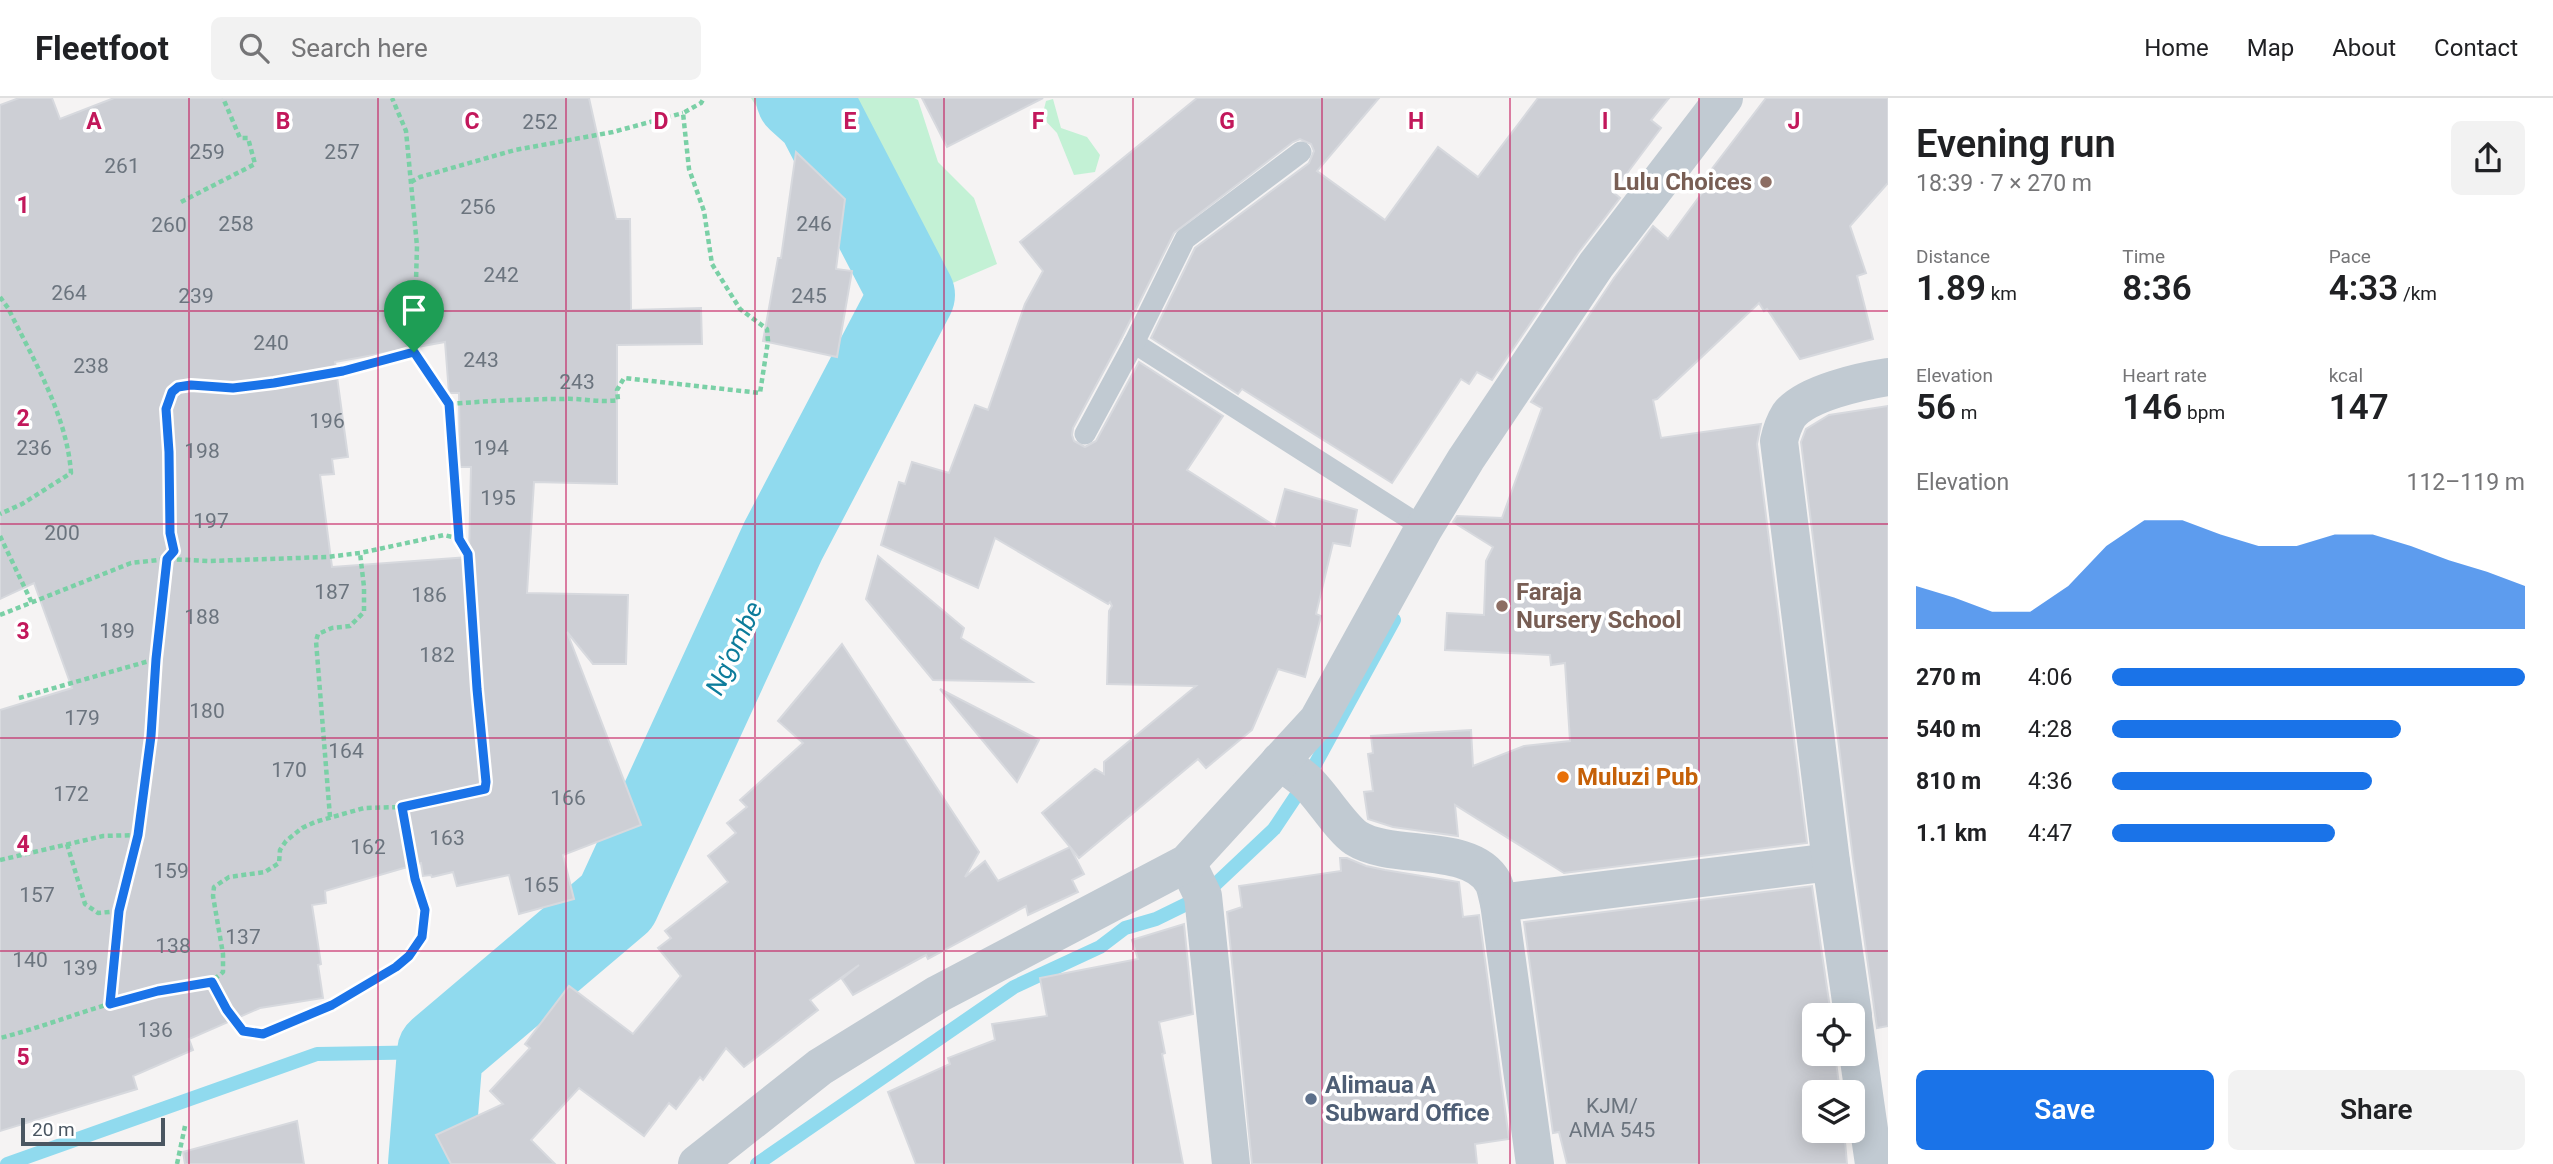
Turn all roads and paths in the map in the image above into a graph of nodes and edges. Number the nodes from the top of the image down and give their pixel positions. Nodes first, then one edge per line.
1 (223, 98) edge
2 (392, 98) edge
3 (704, 98) edge
4 (1724, 98) edge
5 (683, 113) junction
6 (1301, 152) dead end
7 (411, 182) junction
8 (181, 202) dead end
9 (0, 298) edge
10 (1134, 343) junction
11 (414, 352) junction
12 (1888, 377) edge
13 (449, 404) junction
14 (1085, 434) dead end
15 (0, 514) edge
16 (1423, 528) junction
17 (0, 536) edge
18 (459, 539) junction
19 (360, 553) junction
20 (167, 559) junction
21 (32, 603) junction
22 (0, 615) edge
23 (156, 659) junction
24 (19, 698) dead end
25 (1280, 761) junction
26 (402, 807) junction
27 (330, 817) junction
28 (138, 835) junction
29 (67, 844) junction
30 (0, 860) edge
31 (1831, 862) junction
32 (1187, 863) junction
33 (1499, 903) junction
34 (119, 911) junction
35 (212, 982) junction
36 (1851, 1003) edge
37 (110, 1004) junction
38 (0, 1038) edge
39 (1860, 1066) edge
40 (185, 1126) dead end
41 (177, 1164) edge
42 (697, 1164) edge
43 (1231, 1164) edge
44 (1535, 1164) edge
45 (1874, 1164) edge

1 - 8 path
2 - 7 path
3 - 5 path
4 - 16 street
5 - 7 path
5 - 13 path
6 - 10 lane
7 - 11 path
9 - 15 path
10 - 14 lane
10 - 16 lane
11 - 13 path
11 - 20 path
12 - 31 street
13 - 18 path
16 - 25 street
17 - 21 path
18 - 19 path
18 - 26 path
19 - 20 path
19 - 27 path
20 - 21 path
20 - 23 path
21 - 22 path
23 - 24 path
23 - 28 path
25 - 32 street
25 - 33 street
26 - 27 path
26 - 35 path
27 - 35 path
28 - 29 path
28 - 34 path
29 - 30 path
29 - 34 path
31 - 33 street
31 - 36 street
32 - 42 street
32 - 43 street
33 - 44 street
34 - 37 path
35 - 37 path
37 - 38 path
39 - 45 street
40 - 41 path

